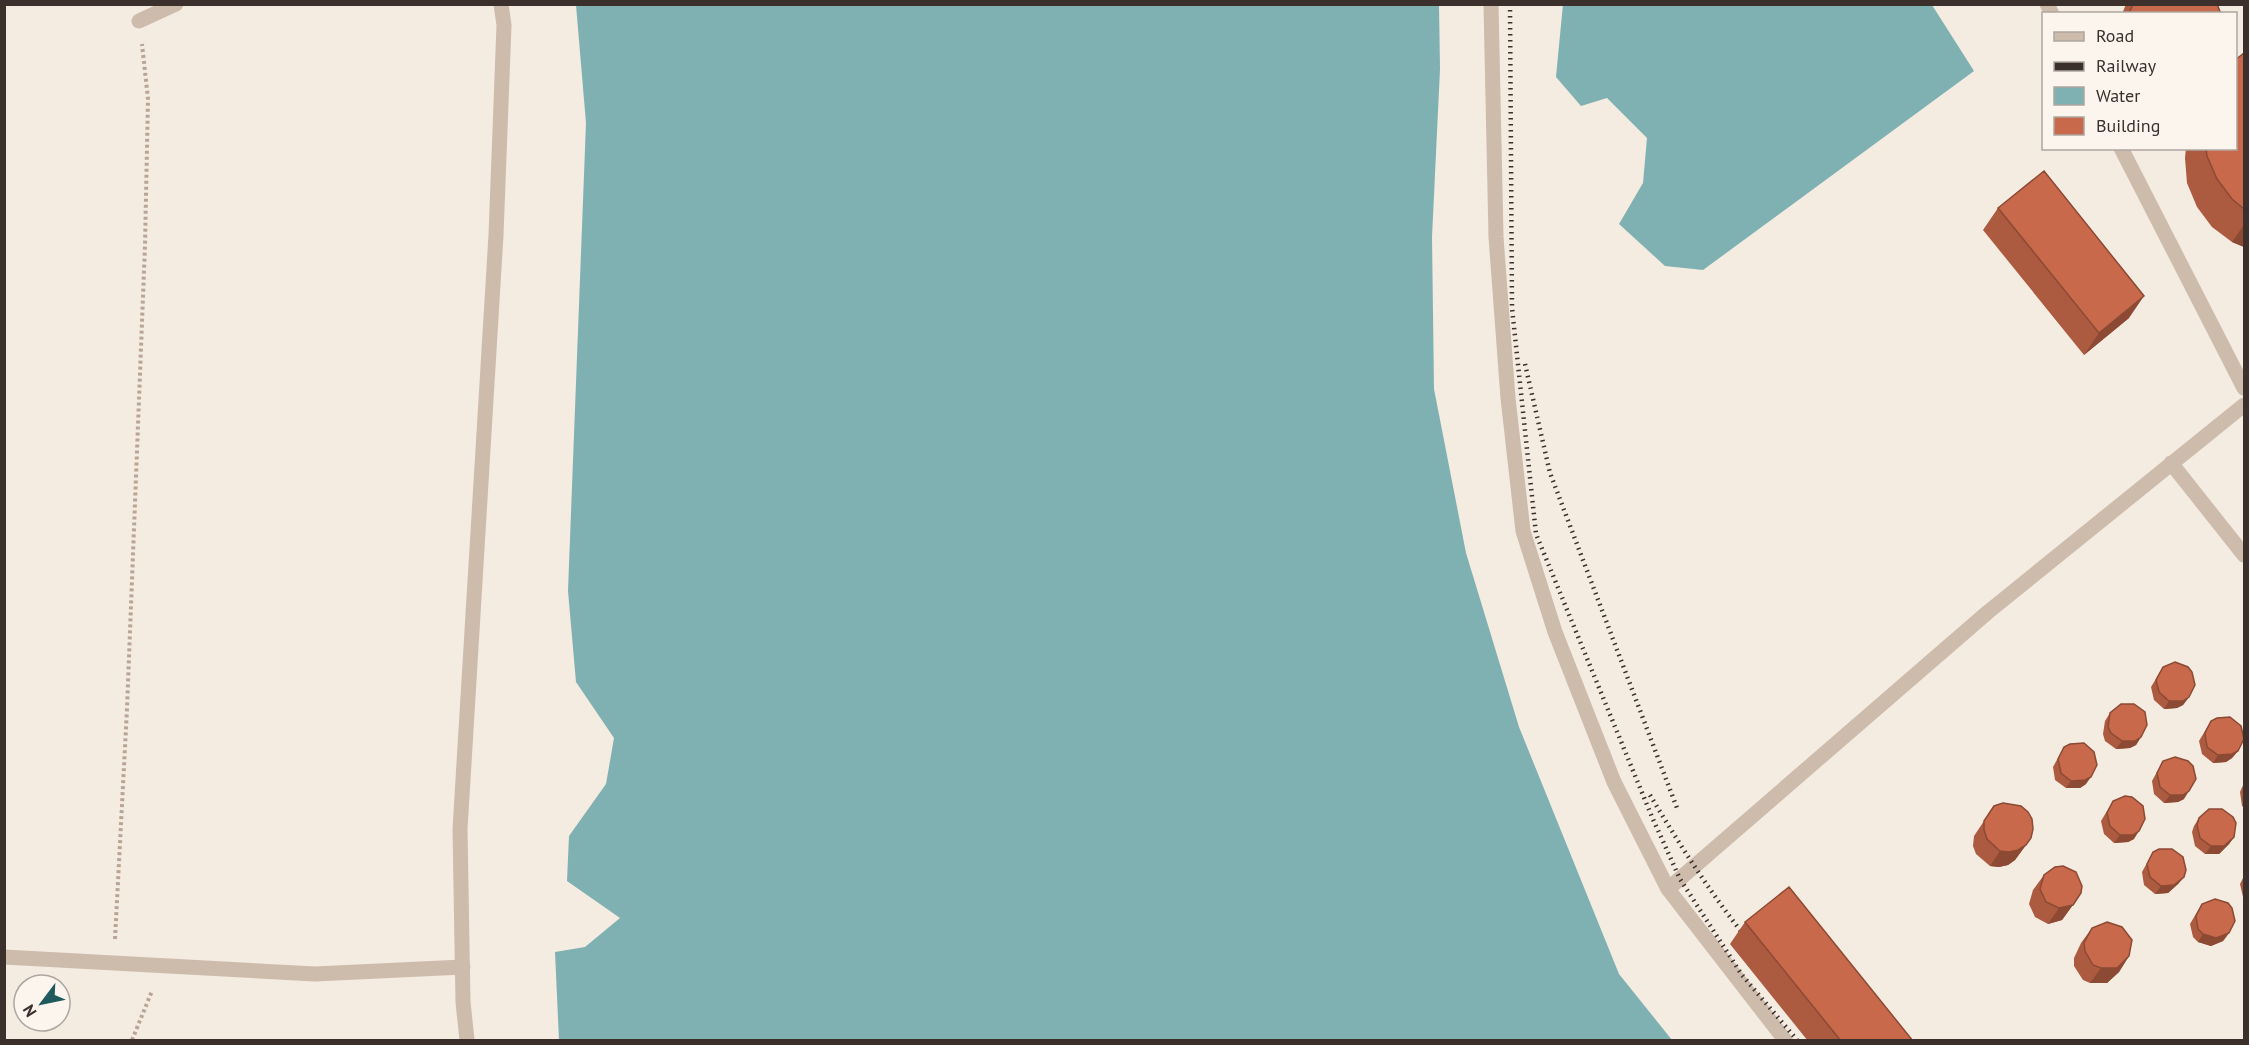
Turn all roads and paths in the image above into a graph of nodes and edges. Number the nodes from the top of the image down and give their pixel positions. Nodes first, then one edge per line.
1 (176, 4) edge
2 (501, 4) edge
3 (1491, 4) edge
4 (139, 21) joint
5 (2122, 150) edge
6 (2244, 388) edge
7 (2244, 405) edge
8 (2171, 463) junction
9 (2244, 555) edge
10 (1668, 889) junction
11 (4, 957) edge
12 (113, 963) junction
13 (162, 966) junction
14 (463, 967) junction
15 (132, 1041) edge
16 (467, 1041) edge
17 (1785, 1041) edge

1 - 4 street
2 - 14 street
3 - 10 street
4 - 12 path
5 - 6 street
7 - 8 street
8 - 9 street
8 - 10 street
10 - 17 street
11 - 12 street
12 - 13 street
13 - 14 street
13 - 15 path
14 - 16 street

